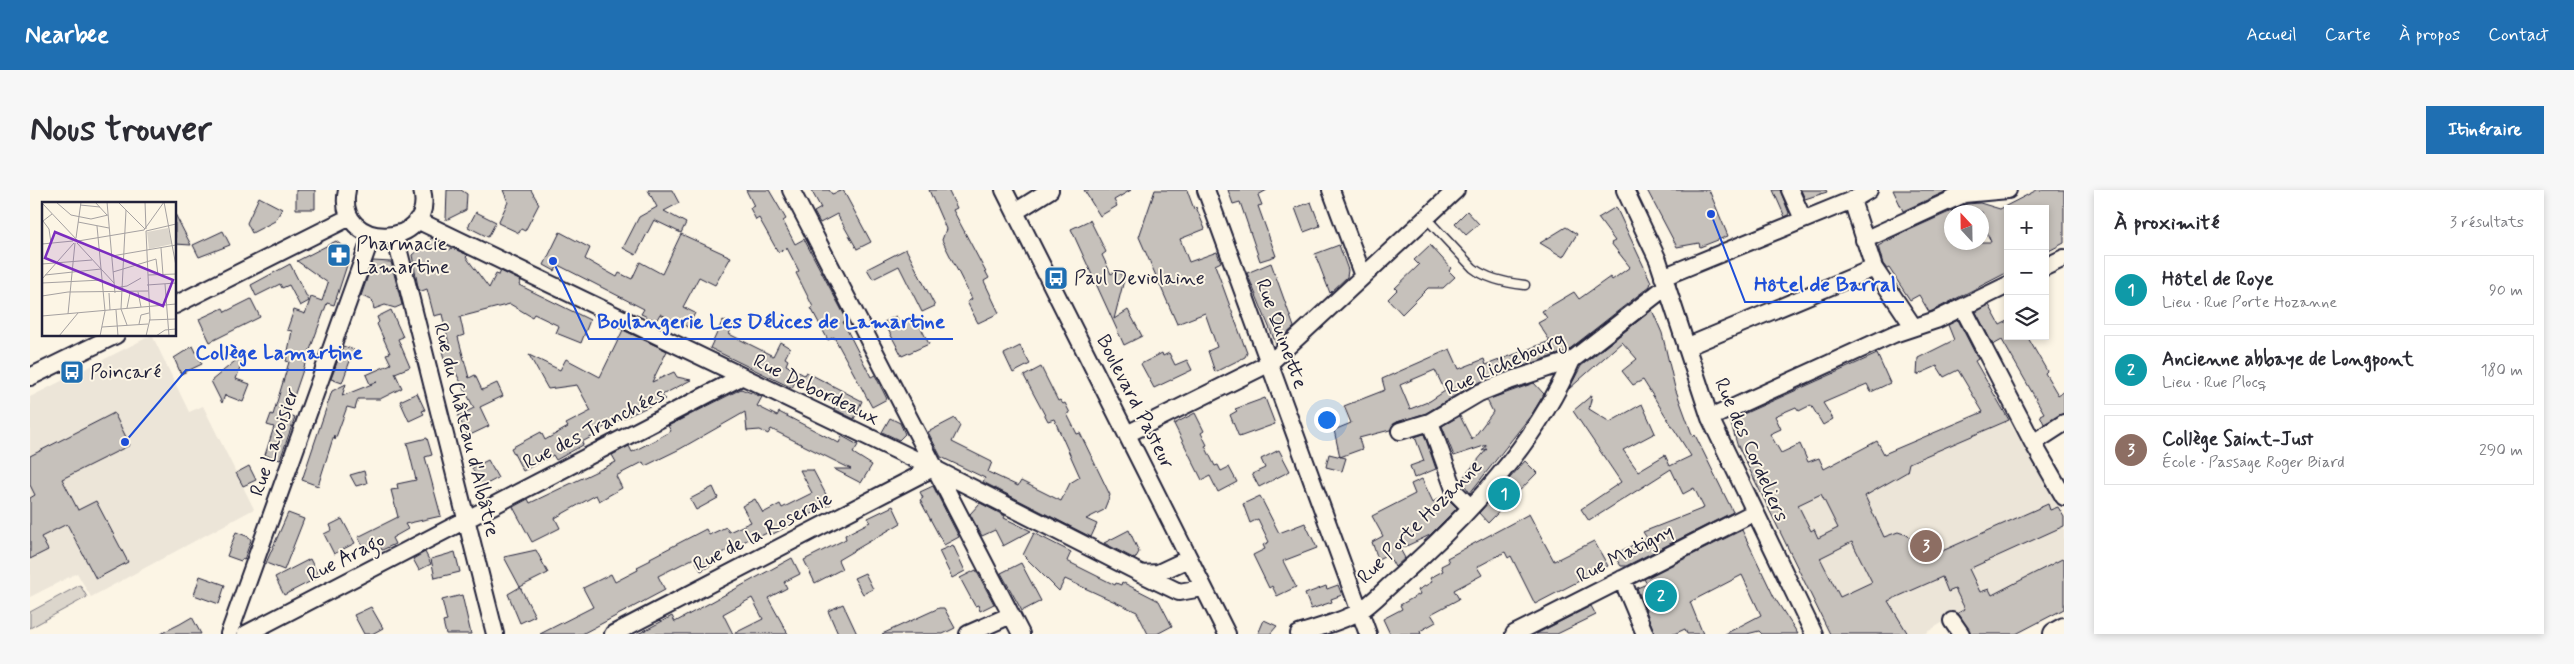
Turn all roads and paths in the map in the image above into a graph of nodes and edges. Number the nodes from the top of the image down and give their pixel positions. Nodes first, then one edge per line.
1 (347, 190) edge
2 (422, 190) edge
3 (790, 190) edge
4 (1004, 190) edge
5 (1050, 190) edge
6 (1206, 190) edge
7 (1331, 190) edge
8 (1456, 190) edge
9 (1625, 190) edge
10 (1790, 190) edge
11 (1869, 190) edge
12 (2008, 190) edge
13 (1852, 200) junction
14 (1015, 212) junction
15 (350, 217) junction
16 (1426, 218) junction
17 (1803, 219) junction
18 (417, 220) junction
19 (372, 235) junction
20 (395, 236) junction
21 (1864, 240) junction
22 (2064, 258) edge
23 (2049, 265) edge
24 (1874, 268) junction
25 (1363, 276) junction
26 (1665, 282) junction
27 (1525, 285) dead end
28 (2004, 288) edge
29 (176, 304) edge
30 (1963, 308) junction
31 (1913, 326) junction
32 (114, 336) edge
33 (1686, 347) junction
34 (1572, 360) junction
35 (1270, 364) junction
36 (32, 373) edge
37 (741, 377) junction
38 (1710, 418) junction
39 (1430, 422) junction
40 (2064, 423) edge
41 (1400, 431) dead end
42 (1127, 434) junction
43 (2033, 443) junction
44 (934, 468) junction
45 (962, 483) junction
46 (2064, 497) edge
47 (952, 502) junction
48 (1470, 507) junction
49 (1755, 512) junction
50 (467, 519) junction
51 (1188, 559) junction
52 (1142, 574) junction
53 (1622, 579) junction
54 (1202, 588) junction
55 (1360, 611) junction
56 (1011, 614) junction
57 (2064, 629) edge
58 (229, 634) edge
59 (246, 634) edge
60 (495, 634) edge
61 (613, 634) edge
62 (968, 634) edge
63 (1021, 634) edge
64 (1227, 634) edge
65 (1299, 634) edge
66 (1368, 634) edge
67 (1514, 634) edge
68 (1646, 634) edge
69 (1814, 634) edge
70 (2055, 634) edge

1 - 15 street
2 - 18 street
3 - 44 street
4 - 14 street, Boulevard Pasteur
5 - 14 street
6 - 35 street, Rue Quinette
7 - 25 street
8 - 16 street
9 - 26 street, Rue des Cordeliers
10 - 17 street
11 - 13 street, Rue Richebourg
12 - 21 street
13 - 17 street, Rue Richebourg
13 - 21 street
14 - 42 street, Boulevard Pasteur
15 - 19 street
15 - 29 street
16 - 25 street
16 - 27 lane
17 - 26 street, Rue Richebourg
18 - 20 street
18 - 37 street, Rue Debordeaux
19 - 20 street
19 - 58 street, Rue Lavoisier
20 - 50 street, Rue du Château d'Albâtre
21 - 24 street
22 - 23 street
24 - 31 street
24 - 33 street
25 - 35 street
26 - 33 street, Rue des Cordeliers
26 - 34 street, Rue Richebourg
28 - 30 street
30 - 31 street
30 - 43 street
31 - 38 street
32 - 36 street
33 - 38 street, Rue des Cordeliers
34 - 39 street, Rue Richebourg
34 - 48 street, Rue Porte Hozanne
35 - 42 street
35 - 55 street, Rue Quinette
37 - 44 street, Rue Debordeaux
37 - 50 street, Rue des Tranchées
38 - 49 street, Rue des Cordeliers
39 - 41 street, Rue Richebourg
39 - 48 street
40 - 43 street
42 - 51 street, Boulevard Pasteur
43 - 46 street
44 - 45 street, Rue Debordeaux
44 - 47 street
44 - 61 street, Rue de la Roseraie
45 - 47 street
45 - 52 street, Rue Debordeaux
47 - 56 street
48 - 55 street, Rue Porte Hozanne
49 - 53 street, Rue Matigny
49 - 69 street, Rue des Cordeliers
50 - 59 street, Rue Arago
50 - 60 street, Rue du Château d'Albâtre
51 - 52 street
51 - 54 street, Boulevard Pasteur
52 - 54 street, Rue Debordeaux
53 - 67 street, Rue Matigny
53 - 68 street
54 - 64 street, Boulevard Pasteur
55 - 65 street
55 - 66 street, Rue Quinette
56 - 62 street
56 - 63 street
57 - 70 main road

